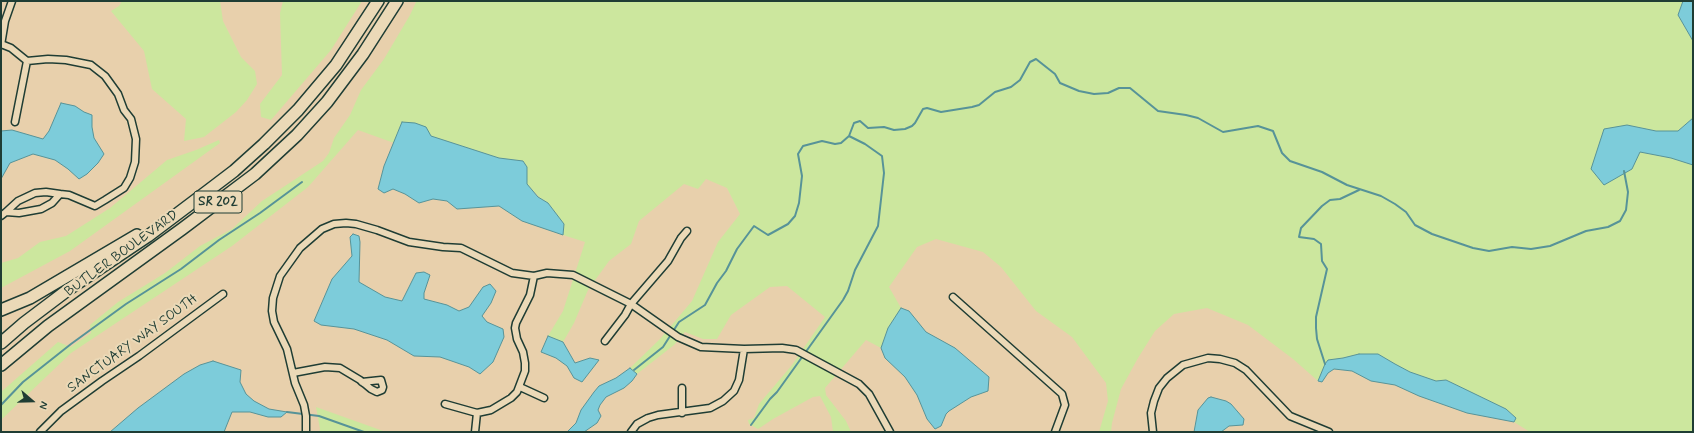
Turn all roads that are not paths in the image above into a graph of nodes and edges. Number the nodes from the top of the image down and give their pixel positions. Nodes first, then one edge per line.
1 (12, 1) edge
2 (378, 1) edge
3 (397, 1) edge
4 (1, 44) edge
5 (27, 61) junction
6 (15, 122) dead end
7 (209, 190) junction
8 (60, 194) junction
9 (3, 214) edge
10 (687, 231) dead end
11 (534, 276) junction
12 (223, 294) dead end
13 (953, 297) dead end
14 (631, 304) junction
15 (1, 310) edge
16 (48, 326) junction
17 (605, 341) dead end
18 (1, 343) edge
19 (744, 349) junction
20 (1, 365) edge
21 (1, 372) edge
22 (293, 373) junction
23 (362, 382) dead end
24 (520, 387) junction
25 (682, 388) dead end
26 (544, 398) dead end
27 (445, 404) dead end
28 (477, 412) junction
29 (682, 413) junction
30 (40, 432) edge
31 (306, 432) edge
32 (475, 432) edge
33 (631, 432) edge
34 (890, 432) edge
35 (1056, 432) edge
36 (1153, 432) edge
37 (1329, 432) edge

1 - 4 street
2 - 7 highway, BUTLER BOULEVARD / SR 202
3 - 16 highway, BUTLER BOULEVARD / SR 202
4 - 5 street
5 - 6 street
5 - 8 street
7 - 15 highway
7 - 18 highway, BUTLER BOULEVARD / SR 202
8 - 9 street
8 - 9 street
10 - 14 street
11 - 14 street
11 - 22 street
11 - 24 street
12 - 30 street, SANCTUARY WAY SOUTH
13 - 35 street
14 - 17 street
14 - 19 street
16 - 20 highway, BUTLER BOULEVARD / SR 202
16 - 21 highway
19 - 29 street
19 - 34 street
22 - 23 street
22 - 31 street
24 - 26 street
24 - 28 street
25 - 29 street
27 - 28 street
28 - 32 street
29 - 33 street
36 - 37 street

